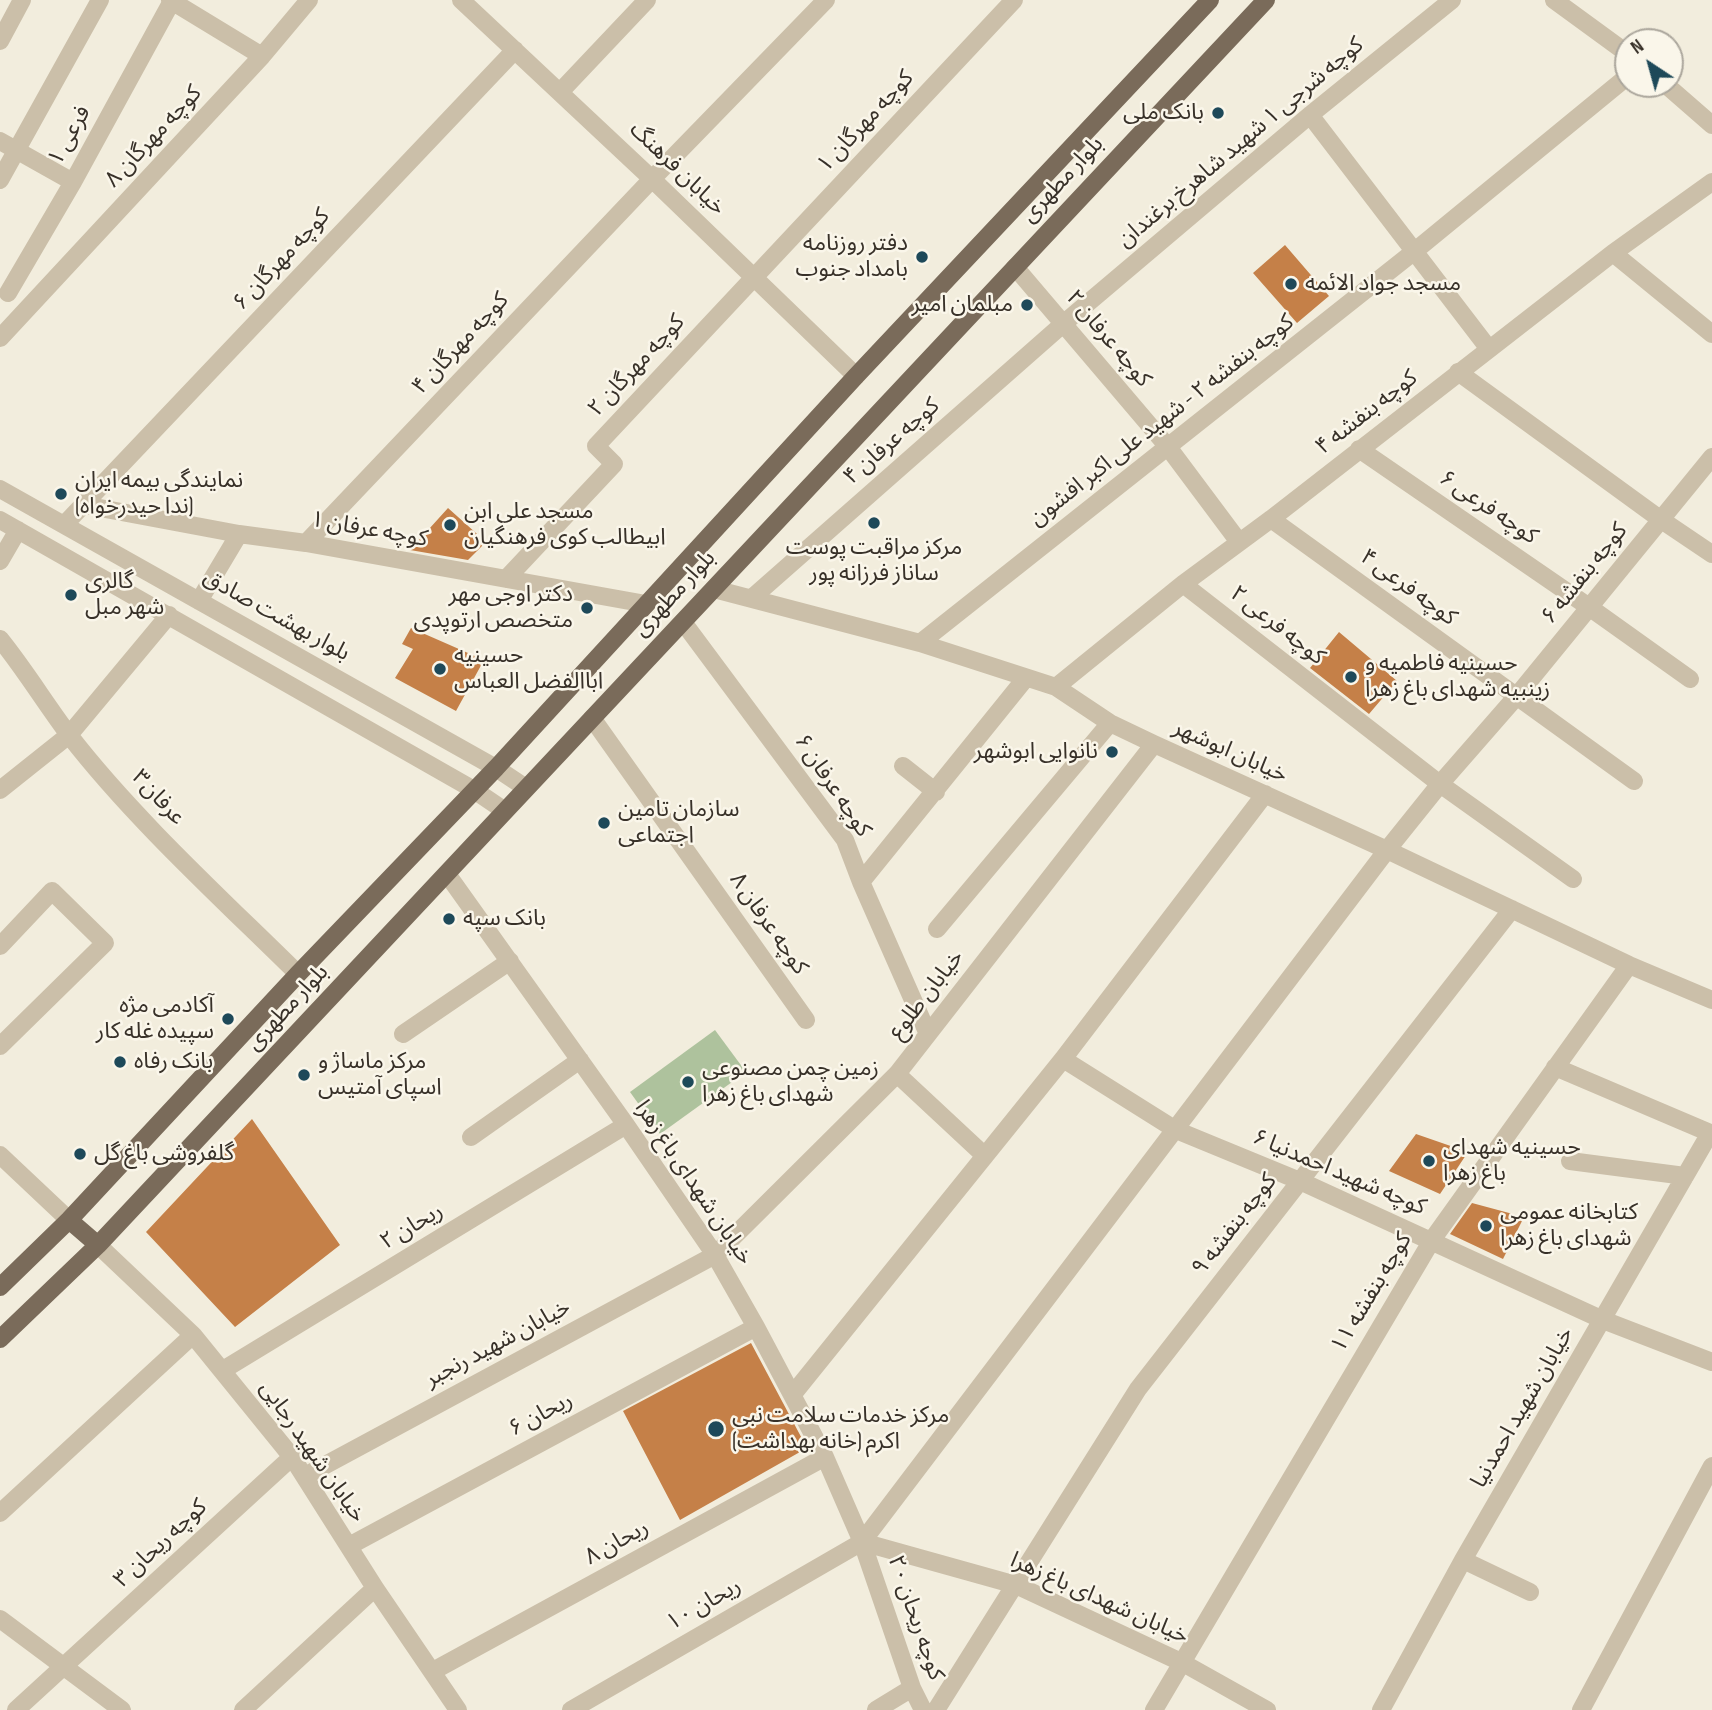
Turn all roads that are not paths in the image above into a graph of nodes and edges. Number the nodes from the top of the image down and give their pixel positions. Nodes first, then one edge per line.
1 (22, 0) edge
2 (100, 0) edge
3 (309, 0) edge
4 (647, 0) edge
5 (826, 0) edge
6 (1014, 0) edge
7 (1210, 0) edge
8 (1266, 0) edge
9 (1451, 0) edge
10 (1554, 0) edge
11 (171, 1) edge
12 (462, 1) edge
13 (0, 41) edge
14 (1614, 44) edge
15 (515, 50) junction
16 (262, 56) junction
17 (1614, 87) edge
18 (560, 92) junction
19 (1681, 98) edge
20 (1310, 115) junction
21 (1712, 125) edge
22 (0, 141) edge
23 (17, 150) junction
24 (652, 179) junction
25 (0, 180) edge
26 (73, 182) junction
27 (1712, 182) edge
28 (1416, 250) junction
29 (1613, 253) junction
30 (1015, 267) junction
31 (753, 278) junction
32 (4, 290) edge
33 (31, 305) junction
34 (1063, 324) junction
35 (1712, 334) edge
36 (0, 338) edge
37 (1489, 349) junction
38 (1458, 372) junction
39 (856, 376) junction
40 (1168, 447) junction
41 (1359, 449) junction
42 (1712, 457) edge
43 (0, 489) edge
44 (84, 505) junction
45 (1271, 519) junction
46 (1660, 519) junction
47 (0, 520) edge
48 (64, 525) junction
49 (18, 530) junction
50 (239, 534) junction
51 (1239, 542) junction
52 (306, 543) junction
53 (1712, 554) edge
54 (0, 561) edge
55 (506, 579) junction
56 (1183, 584) junction
57 (714, 589) junction
58 (753, 597) junction
59 (200, 601) junction
60 (646, 604) junction
61 (1589, 607) junction
62 (169, 615) junction
63 (683, 622) junction
64 (0, 639) edge
65 (265, 639) junction
66 (920, 643) junction
67 (251, 663) junction
68 (1025, 679) junction
69 (1690, 679) dead end
70 (1056, 687) junction
71 (1516, 697) junction
72 (592, 718) junction
73 (1110, 723) junction
74 (69, 735) junction
75 (1154, 744) junction
76 (903, 765) dead end
77 (496, 768) junction
78 (1634, 781) dead end
79 (1440, 784) junction
80 (526, 788) junction
81 (0, 790) edge
82 (474, 790) junction
83 (936, 792) junction
84 (1265, 794) junction
85 (505, 811) junction
86 (1387, 850) junction
87 (447, 874) junction
88 (1573, 878) dead end
89 (861, 882) junction
90 (1512, 909) junction
91 (937, 929) dead end
92 (0, 946) edge
93 (510, 961) junction
94 (1629, 965) junction
95 (298, 974) junction
96 (1712, 1000) edge
97 (806, 1020) dead end
98 (403, 1034) dead end
99 (928, 1034) junction
100 (0, 1046) edge
101 (1063, 1059) junction
102 (580, 1060) junction
103 (1555, 1067) junction
104 (897, 1074) junction
105 (626, 1125) junction
106 (1176, 1130) junction
107 (1710, 1133) edge
108 (471, 1137) dead end
109 (0, 1155) edge
110 (985, 1156) junction
111 (1570, 1161) dead end
112 (1685, 1176) junction
113 (1300, 1181) junction
114 (69, 1220) junction
115 (1432, 1240) junction
116 (98, 1245) junction
117 (715, 1255) junction
118 (0, 1287) edge
119 (1603, 1320) junction
120 (756, 1327) junction
121 (193, 1335) junction
122 (0, 1339) edge
123 (1712, 1362) edge
124 (223, 1370) junction
125 (793, 1394) junction
126 (292, 1457) junction
127 (825, 1457) junction
128 (1712, 1466) edge
129 (305, 1476) junction
130 (0, 1513) edge
131 (862, 1542) junction
132 (349, 1546) junction
133 (1463, 1560) junction
134 (1016, 1585) junction
135 (375, 1588) junction
136 (1530, 1592) dead end
137 (0, 1619) edge
138 (1183, 1663) junction
139 (63, 1667) junction
140 (433, 1671) junction
141 (912, 1688) junction
142 (16, 1710) edge
143 (122, 1710) edge
144 (243, 1710) edge
145 (458, 1710) edge
146 (571, 1710) edge
147 (876, 1710) edge
148 (923, 1710) edge
149 (936, 1710) edge
150 (1154, 1710) edge
151 (1267, 1710) edge
152 (1381, 1710) edge
153 (1581, 1710) edge

1 - 13 street
2 - 23 street
3 - 16 street, کوچه مهرگان ۸
4 - 18 street
5 - 24 street, کوچه مهرگان ۴
6 - 31 street, کوچه مهرگان ۱
7 - 39 main road, بلوار مطهری
8 - 30 main road, بلوار مطهری
9 - 20 street, کوچه شرجی ۱ شهید شاهرخ برغندان
10 - 14 street
11 - 16 street
11 - 26 street, فرعی ۱
12 - 15 street, خیابان فرهنگ
15 - 18 street, خیابان فرهنگ
15 - 44 street, کوچه مهرگان ۶
16 - 33 street, کوچه مهرگان ۸
17 - 28 street, کوچه بنفشه ۲ - شهید علی اکبر افشون
18 - 24 street, خیابان فرهنگ
19 - 21 street
20 - 28 street
20 - 34 street, کوچه شرجی ۱ شهید شاهرخ برغندان
22 - 23 street
23 - 25 street
23 - 26 street
24 - 31 street, خیابان فرهنگ
24 - 52 street, کوچه مهرگان ۴
26 - 32 street, فرعی ۱
27 - 29 street, کوچه بنفشه ۴
28 - 37 street
28 - 40 street, کوچه بنفشه ۲ - شهید علی اکبر افشون
29 - 35 street
29 - 37 street, کوچه بنفشه ۴
30 - 34 street, کوچه عرفان ۲
30 - 57 main road, بلوار مطهری
31 - 39 street, خیابان فرهنگ
31 - 55 street, کوچه مهرگان ۲
32 - 33 street
33 - 36 street, کوچه مهرگان ۸
34 - 40 street, کوچه عرفان ۲
34 - 58 street, کوچه عرفان ۴
37 - 38 street, کوچه بنفشه ۴
38 - 41 street, کوچه بنفشه ۴
38 - 46 street
39 - 60 main road, بلوار مطهری
40 - 51 street, کوچه عرفان ۲
40 - 66 street, کوچه بنفشه ۲ - شهید علی اکبر افشون
41 - 45 street, کوچه بنفشه ۴
41 - 61 street, کوچه فرعی ۶
42 - 46 street, کوچه بنفشه ۶
43 - 48 street, بلوار بهشت صادق
44 - 48 street, کوچه مهرگان ۶
44 - 50 street, کوچه عرفان ۱
45 - 51 street, کوچه بنفشه ۴
45 - 71 street, کوچه فرعی ۴
46 - 53 street
46 - 61 street, کوچه بنفشه ۶
47 - 49 street
48 - 59 street, بلوار بهشت صادق
49 - 54 street
49 - 62 street
50 - 52 street, کوچه عرفان ۱
50 - 59 street
51 - 56 street, کوچه بنفشه ۴
52 - 55 street, کوچه عرفان ۱
55 - 60 street, کوچه عرفان ۱
56 - 70 street, کوچه بنفشه ۴
56 - 79 street, کوچه فرعی ۲
57 - 58 street, خیابان ابوشهر
57 - 63 main road, بلوار مطهری
58 - 66 street, خیابان ابوشهر
59 - 65 street, بلوار بهشت صادق
60 - 77 main road, بلوار مطهری
61 - 69 street, کوچه فرعی ۶
61 - 71 street, کوچه بنفشه ۶
62 - 67 street
62 - 74 street
63 - 72 main road, بلوار مطهری
63 - 89 street, کوچه عرفان ۶
64 - 74 street, عرفان۳
65 - 67 street
65 - 77 street, بلوار بهشت صادق
66 - 68 street, خیابان ابوشهر
67 - 82 street
68 - 70 street, خیابان ابوشهر
68 - 83 street
70 - 73 street, خیابان ابوشهر
71 - 78 street, کوچه فرعی ۴
71 - 79 street, کوچه بنفشه ۶
72 - 80 main road, بلوار مطهری
72 - 97 street, کوچه عرفان ۸
73 - 75 street, خیابان ابوشهر
73 - 91 street
74 - 81 street
74 - 95 street, عرفان۳
75 - 84 street, خیابان ابوشهر
75 - 99 street, خیابان طلوع
76 - 83 street
77 - 80 street, بلوار بهشت صادق
77 - 82 main road, بلوار مطهری
79 - 86 street, کوچه بنفشه ۶
79 - 88 street, کوچه فرعی ۲
80 - 85 main road, بلوار مطهری
82 - 85 street
82 - 95 main road, بلوار مطهری
83 - 89 street
84 - 86 street, خیابان ابوشهر
84 - 101 street
85 - 87 main road, بلوار مطهری
86 - 90 street, خیابان ابوشهر
86 - 106 street, کوچه بنفشه ۶
87 - 93 street, خیابان شهدای باغ‌ زهرا
87 - 116 main road, بلوار مطهری
89 - 99 street, کوچه عرفان ۶
90 - 94 street, خیابان ابوشهر
90 - 113 street, کوچه بنفشه ۹
92 - 100 street
93 - 98 street
93 - 102 street, خیابان شهدای باغ‌ زهرا
94 - 96 street, خیابان ابوشهر
94 - 103 street, کوچه بنفشه ۱۱
95 - 114 main road, بلوار مطهری
99 - 104 street, خیابان طلوع
101 - 106 street, کوچه شهید احمدنیا ۶
101 - 110 street
102 - 105 street, خیابان شهدای باغ‌ زهرا
102 - 108 street
103 - 107 street
103 - 115 street, کوچه بنفشه ۱۱
104 - 110 street
104 - 117 street, خیابان طلوع
105 - 117 street, خیابان شهدای باغ‌ زهرا
105 - 124 street, ریحان ۲
106 - 113 street, کوچه شهید احمدنیا ۶
106 - 131 street, کوچه بنفشه ۶
107 - 112 street, خیابان شهید احمدنیا
109 - 114 street
110 - 125 street
111 - 112 street
112 - 119 street, خیابان شهید احمدنیا
113 - 115 street, کوچه شهید احمدنیا ۶
113 - 134 street, کوچه بنفشه ۹
114 - 116 main road
114 - 118 main road, بلوار مطهری
115 - 119 street, کوچه شهید احمدنیا ۶
115 - 138 street, کوچه بنفشه ۱۱
116 - 121 street, خیابان شهید رجایی
116 - 122 main road, بلوار مطهری
117 - 120 street, خیابان شهدای باغ‌ زهرا
117 - 129 street, خیابان شهید رنجبر
119 - 123 street, کوچه شهید احمدنیا ۶
119 - 133 street, خیابان شهید احمدنیا
120 - 125 street, خیابان شهدای باغ‌ زهرا
120 - 132 street, ریحان ۶
121 - 124 street, خیابان شهید رجایی
121 - 130 street
124 - 126 street, خیابان شهید رجایی
125 - 127 street, خیابان شهدای باغ‌ زهرا
126 - 129 street, خیابان شهید رجایی
126 - 139 street, کوچه ریحان ۳
127 - 131 street, خیابان شهدای باغ‌ زهرا
127 - 140 street, ریحان ۸
128 - 153 street
129 - 132 street, خیابان شهید رجایی
131 - 134 street, خیابان شهدای باغ زهرا
131 - 141 street, کوچه ریحان ۲۰
131 - 146 street, ریحان ۱۰
132 - 135 street, خیابان شهید رجایی
133 - 136 street
133 - 152 street, خیابان شهید احمدنیا
134 - 138 street, خیابان شهدای باغ زهرا
134 - 149 street, کوچه بنفشه ۹
135 - 140 street, خیابان شهید رجایی
135 - 144 street
137 - 139 street
138 - 150 street, کوچه بنفشه ۱۱
138 - 151 street, خیابان شهدای باغ زهرا
139 - 142 street, کوچه ریحان ۳
139 - 143 street
140 - 145 street, خیابان شهید رجایی
141 - 147 street
141 - 148 street, کوچه ریحان ۲۰

